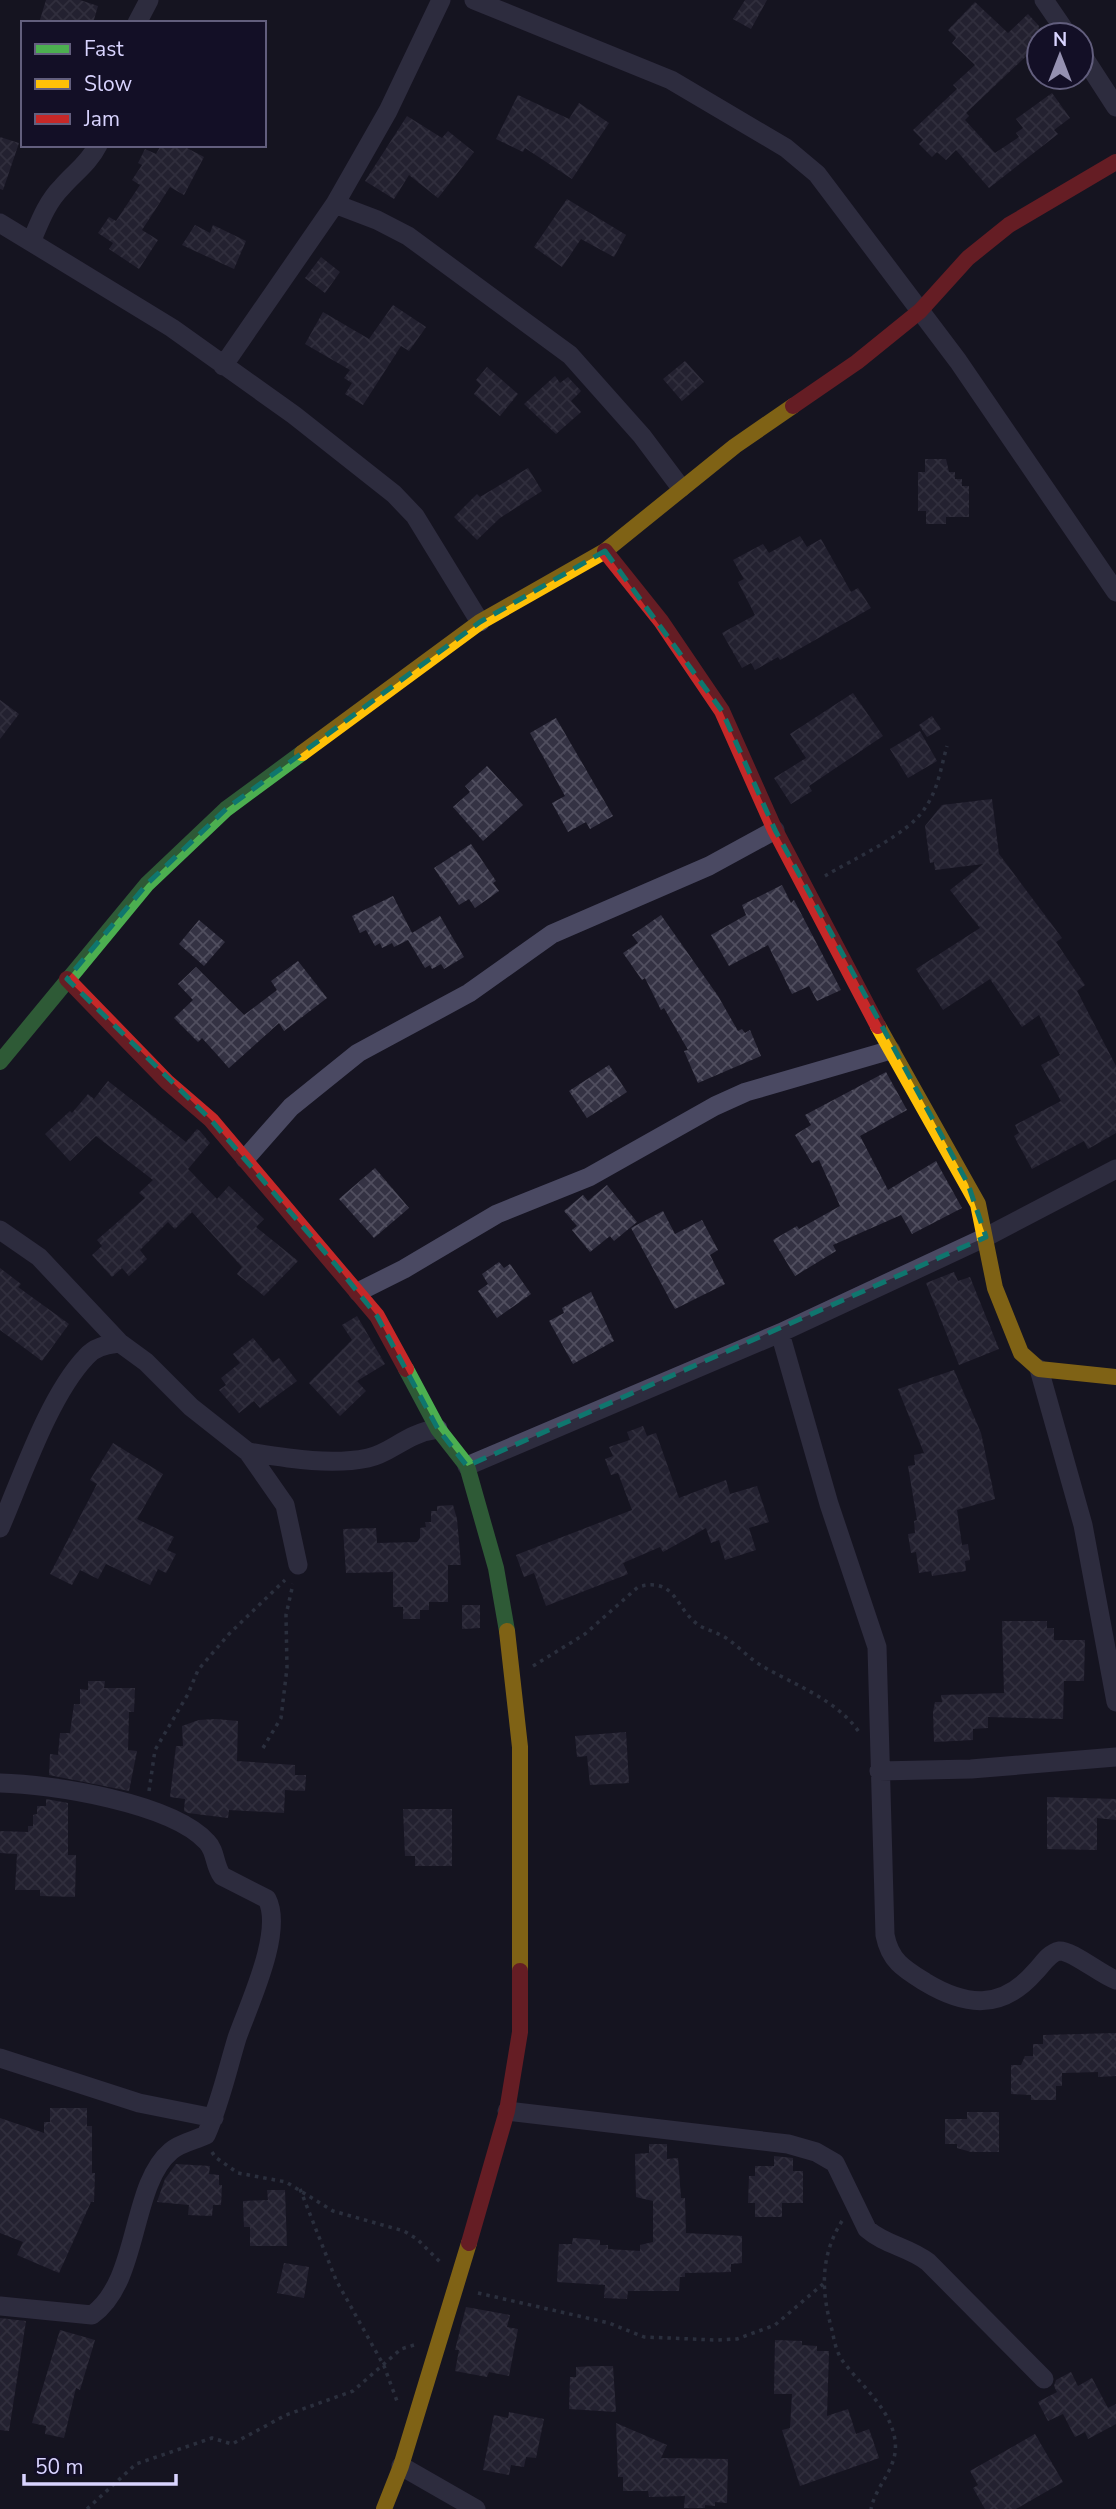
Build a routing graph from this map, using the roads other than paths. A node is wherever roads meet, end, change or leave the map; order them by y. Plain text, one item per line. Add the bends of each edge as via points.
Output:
1 (149, 0) edge
2 (441, 0) edge
3 (1044, 0) edge
4 (482, 1) edge
5 (138, 21) edge
6 (1058, 21) edge
7 (1095, 68) edge
8 (1108, 82) edge
9 (1116, 107) edge
10 (97, 147) edge
11 (1116, 162) edge
12 (335, 204) junction
13 (0, 223) edge
14 (32, 240) junction
15 (920, 311) junction
16 (223, 366) junction
17 (681, 488) junction
18 (605, 551) junction
19 (1116, 592) edge
20 (480, 622) junction
21 (775, 830) junction
22 (67, 979) junction
23 (891, 1050) junction
24 (1, 1057) edge
25 (245, 1159) junction
26 (1116, 1169) edge
27 (0, 1230) edge
28 (986, 1237) junction
29 (358, 1292) junction
30 (780, 1333) junction
31 (120, 1342) junction
32 (1039, 1369) junction
33 (1116, 1377) edge
34 (438, 1429) junction
35 (248, 1452) junction
36 (467, 1466) junction
37 (0, 1528) edge
38 (298, 1565) road end
39 (1116, 1702) edge
40 (1116, 1757) edge
41 (879, 1765) junction
42 (0, 1783) edge
43 (1116, 1980) edge
44 (0, 2058) edge
45 (507, 2111) junction
46 (210, 2126) junction
47 (0, 2306) edge
48 (1044, 2379) dead end
49 (401, 2466) junction
50 (384, 2509) edge
51 (476, 2509) edge

1 - 5 street
2 - 12 street via 388,111
3 - 6 street
4 - 15 street via 671,80 786,148 817,174
7 - 8 street
8 - 9 street
10 - 14 street via 43,213
11 - 15 street via 1009,225 968,258
12 - 16 street
12 - 17 street via 408,236 570,355
13 - 14 street
14 - 16 street via 172,328
15 - 17 street
15 - 19 street
16 - 20 street via 394,494 415,516
17 - 18 street
18 - 20 street
18 - 21 street via 661,621 722,710
20 - 22 street via 226,809 148,884
21 - 23 street
21 - 25 street via 709,866 552,934 469,993 358,1053 291,1107
22 - 24 street
22 - 25 street
23 - 28 street via 968,1184
23 - 29 street via 725,1101 589,1177 498,1214
25 - 29 street
26 - 28 street
27 - 31 street via 38,1257
28 - 30 street
28 - 32 street via 995,1288 1010,1332 1021,1353
29 - 34 street via 396,1350
30 - 36 street
30 - 41 street via 877,1647
31 - 35 street
31 - 37 street via 101,1346 87,1356 64,1388
32 - 33 street
32 - 39 street via 1083,1525
34 - 35 street via 415,1434 364,1458 304,1459
34 - 36 street
35 - 38 street via 285,1505
36 - 45 street via 496,1568 513,1680 522,1796 523,1996
40 - 41 street via 971,1769
41 - 43 street via 885,1936 893,1960 960,2000 991,1999 1017,1990 1060,1951
42 - 46 street via 73,1790 182,1822 205,1840 222,1876 260,1893 270,1906 258,1988 237,2037
44 - 46 street
45 - 48 street via 788,2144 816,2152 835,2163 863,2224 876,2236 914,2251 928,2262
45 - 49 street
46 - 47 street via 172,2150 156,2170 106,2306 92,2315
49 - 50 street
49 - 51 street

